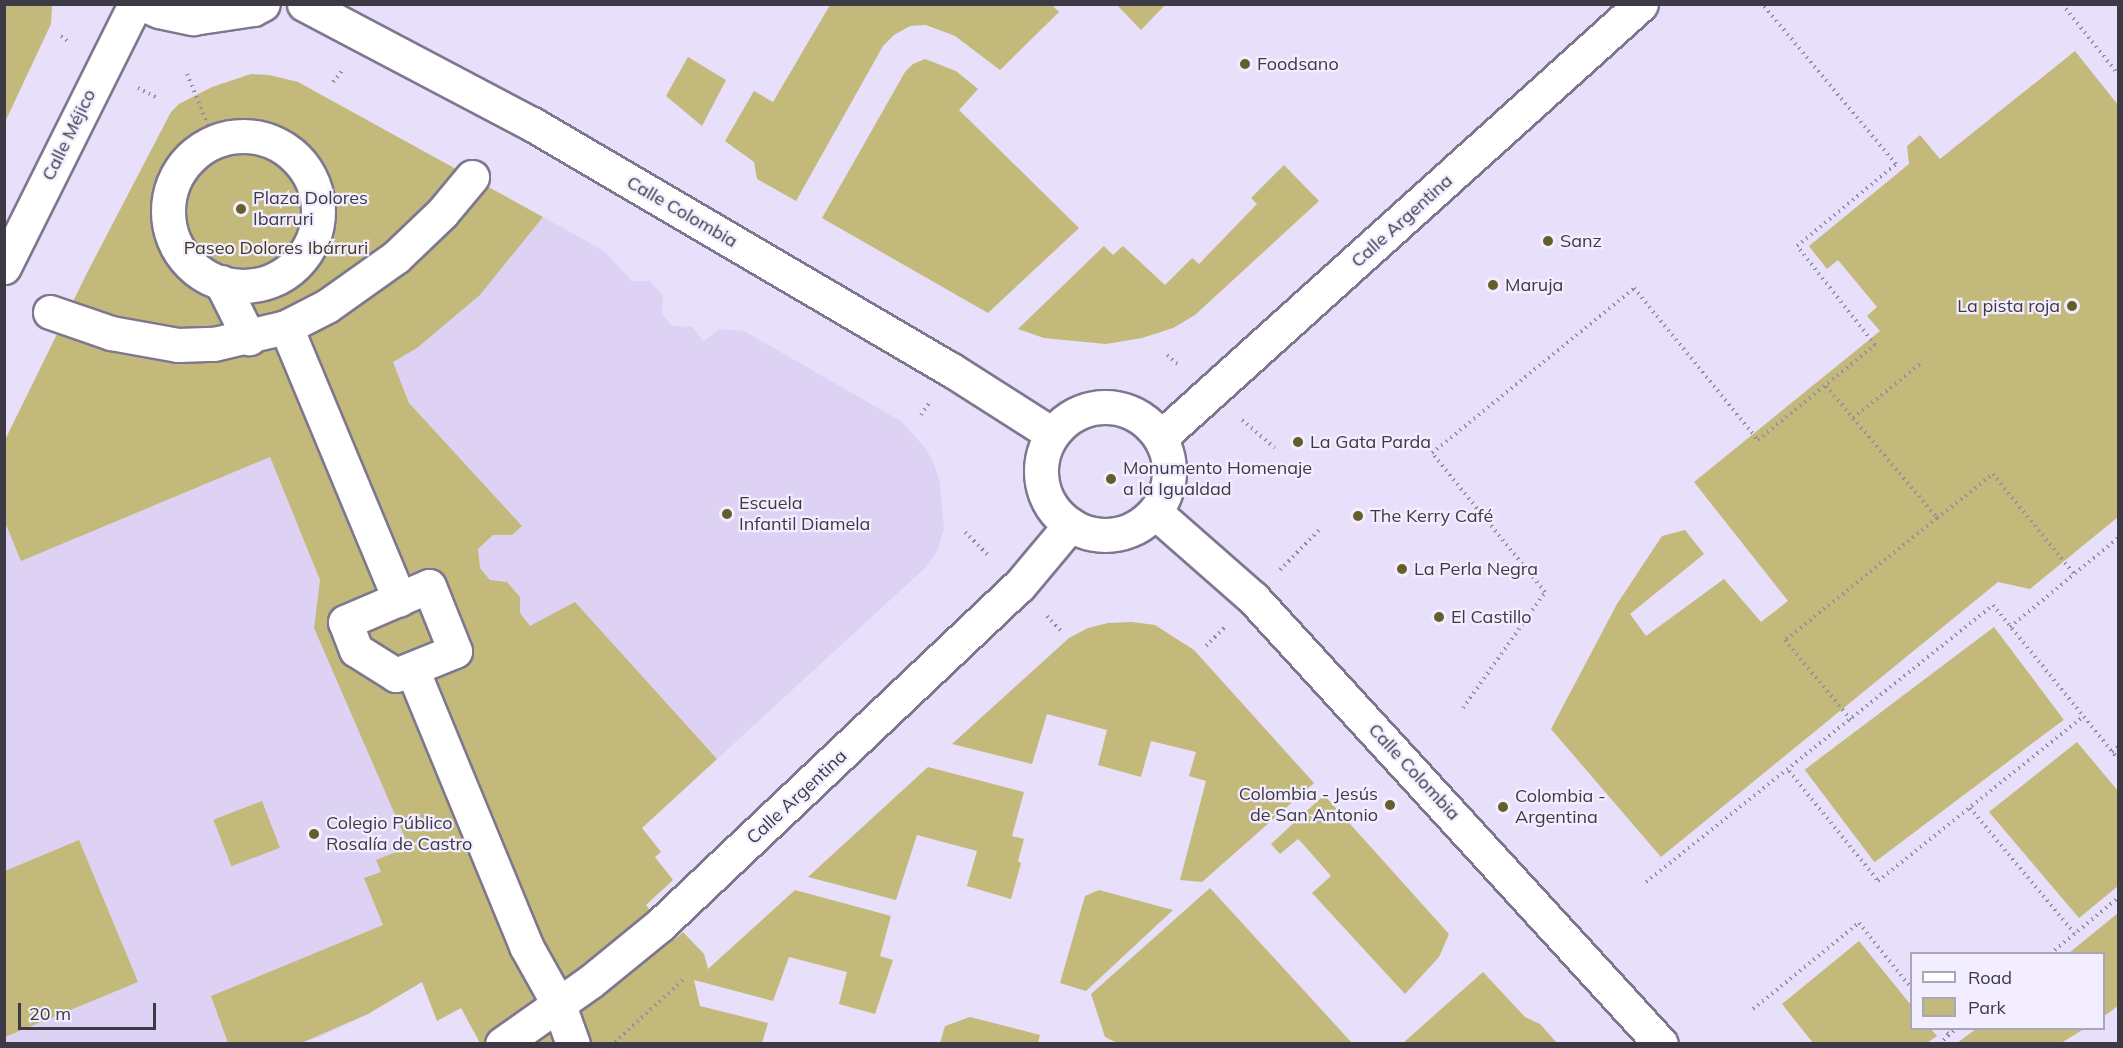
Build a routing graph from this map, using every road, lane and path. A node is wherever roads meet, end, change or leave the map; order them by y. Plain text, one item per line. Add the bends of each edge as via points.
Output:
1 (135, 4) edge
2 (143, 4) edge
3 (263, 4) edge
4 (304, 4) edge
5 (1641, 4) edge
6 (1762, 4) edge
7 (2062, 4) edge
8 (187, 74) dead end
9 (2118, 74) edge
10 (215, 142) junction
11 (472, 177) dead end
12 (304, 255) junction
13 (4, 267) edge
14 (221, 282) junction
15 (327, 306) junction
16 (50, 312) dead end
17 (286, 327) junction
18 (249, 338) junction
19 (1920, 364) dead end
20 (1826, 386) junction
21 (1854, 418) junction
22 (1052, 434) junction
23 (1161, 437) junction
24 (1155, 512) junction
25 (1937, 518) junction
26 (1070, 525) junction
27 (2118, 538) edge
28 (2074, 574) junction
29 (399, 599) junction
30 (2010, 627) junction
31 (411, 669) junction
32 (1463, 708) dead end
33 (2084, 716) junction
34 (1851, 720) junction
35 (2118, 747) edge
36 (2112, 752) junction
37 (2118, 759) edge
38 (1789, 771) junction
39 (1970, 808) junction
40 (1646, 882) dead end
41 (2118, 898) edge
42 (2074, 933) junction
43 (2052, 952) edge
44 (684, 980) dead end
45 (1910, 988) edge
46 (559, 1005) junction
47 (1753, 1009) dead end
48 (1945, 1030) edge
49 (1956, 1030) edge
50 (1949, 1035) junction
51 (502, 1044) edge
52 (573, 1044) edge
53 (612, 1044) edge
54 (1660, 1044) edge
55 (1939, 1044) edge

1 - 13 street, Calle Méjico
2 - 3 street via 193,18
4 - 22 street, Calle Colombia via 532,124 950,369
5 - 23 street, Calle Argentina
6 - 20 path via 1896,164 1797,246 1875,345
7 - 9 path
8 - 10 path
10 - 12 street via 238,136 262,138 284,148 303,164 314,185 318,209 316,233
10 - 14 street via 195,154 180,171 171,192 169,215 173,237 184,257 201,273
11 - 15 street via 442,213 396,256
12 - 14 street via 292,268 258,284
12 - 15 street
14 - 18 street
15 - 17 street
16 - 18 street via 146,341 213,344
17 - 18 street
17 - 29 street
19 - 21 path
20 - 21 path
20 - 32 path via 1758,440 1634,288 1432,453 1545,592
21 - 25 path
22 - 23 street via 1076,413 1097,406 1139,415
22 - 26 street via 1041,462 1041,483 1048,503
23 - 24 street via 1170,471 1166,493
24 - 26 street via 1138,526 1119,534 1099,535
24 - 54 street, Calle Colombia via 1253,598
25 - 28 path via 1993,474
25 - 34 path via 1785,640
26 - 46 street, Calle Argentina via 1019,586 661,924
27 - 28 path
28 - 30 path
29 - 31 street via 429,586 455,651
29 - 31 street via 345,622 356,650 396,675
30 - 33 path
30 - 34 path via 1993,605
31 - 46 street via 526,946
33 - 36 path
33 - 39 path
34 - 38 path
35 - 36 path
36 - 37 path
38 - 39 path via 1878,881
38 - 40 path
39 - 42 path
41 - 42 path
42 - 43 path
44 - 53 path
45 - 47 path via 1859,923
46 - 51 street, Calle Argentina
46 - 52 street
48 - 50 path
49 - 50 path
50 - 55 path

